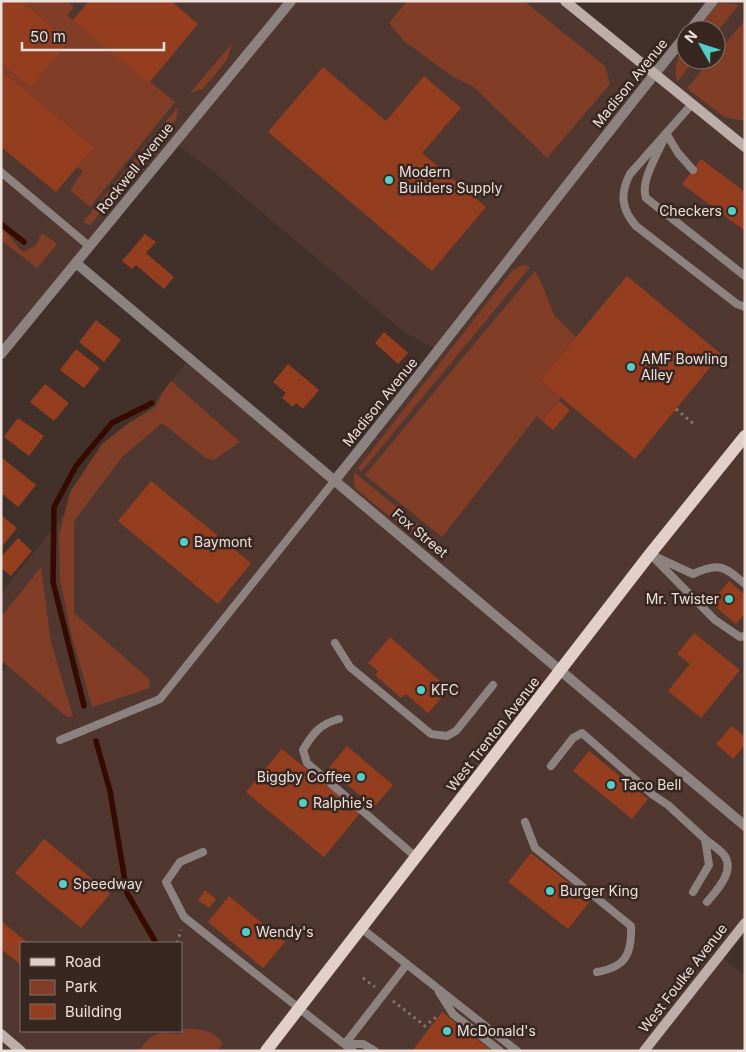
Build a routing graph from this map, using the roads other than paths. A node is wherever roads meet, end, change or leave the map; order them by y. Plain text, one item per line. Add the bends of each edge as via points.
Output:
1 (291, 1) edge
2 (565, 1) edge
3 (713, 1) edge
4 (698, 20) edge
5 (676, 47) edge
6 (654, 74) junction
7 (692, 104) junction
8 (666, 133) junction
9 (745, 147) edge
10 (693, 170) dead end
11 (1, 172) edge
12 (90, 246) junction
13 (76, 263) junction
14 (745, 276) edge
15 (745, 307) edge
16 (1, 354) edge
17 (745, 436) edge
18 (335, 480) junction
19 (650, 554) junction
20 (745, 584) edge
21 (745, 636) edge
22 (335, 643) dead end
23 (561, 670) junction
24 (493, 685) dead end
25 (339, 719) dead end
26 (60, 740) dead end
27 (551, 766) dead end
28 (525, 822) dead end
29 (745, 826) edge
30 (705, 839) junction
31 (203, 852) dead end
32 (416, 857) junction
33 (693, 892) dead end
34 (707, 902) dead end
35 (745, 923) edge
36 (361, 928) junction
37 (407, 964) junction
38 (597, 972) dead end
39 (434, 985) junction
40 (299, 1008) junction
41 (1, 1034) edge
42 (345, 1044) junction
43 (21, 1051) edge
44 (266, 1051) edge
45 (353, 1051) edge
46 (375, 1051) edge
47 (500, 1051) edge
48 (517, 1051) edge
49 (644, 1051) edge

1 - 12 street, Rockwell Avenue
2 - 6 street
3 - 4 street
5 - 6 street, Madison Avenue
6 - 7 street
6 - 18 street, Madison Avenue
7 - 8 lane
7 - 9 street
8 - 10 lane
8 - 14 lane via 644,183 646,198
8 - 15 lane via 625,184 623,192 628,216 682,262
11 - 12 lane
12 - 13 street, Rockwell Avenue
13 - 16 street, Rockwell Avenue
13 - 18 street, Fox Street
17 - 19 main road, West Trenton Avenue
18 - 23 street, Fox Street
18 - 26 lane, Madison Avenue via 160,699
19 - 20 lane via 693,574 711,566 729,570
19 - 21 lane via 715,620 740,637
19 - 23 main road, West Trenton Avenue
22 - 24 lane via 350,666 431,734 447,736 456,731
23 - 29 street, Fox Street
23 - 32 main road, West Trenton Avenue
25 - 32 lane via 325,723 312,735 303,750 307,763
27 - 30 lane via 573,738 582,733
28 - 38 lane via 535,848 630,926 632,945 624,960 611,970
30 - 33 lane via 709,865
30 - 34 lane via 725,856 727,864 725,879
31 - 40 lane via 180,862 166,882 184,917
32 - 36 main road, West Trenton Avenue
35 - 49 street, West Foulke Avenue
36 - 37 lane
36 - 40 main road, West Trenton Avenue
37 - 39 lane
37 - 42 lane
39 - 47 lane via 452,1014
39 - 48 lane
40 - 42 lane
40 - 44 main road, West Trenton Avenue
41 - 43 street
42 - 45 lane
42 - 46 lane via 363,1044

